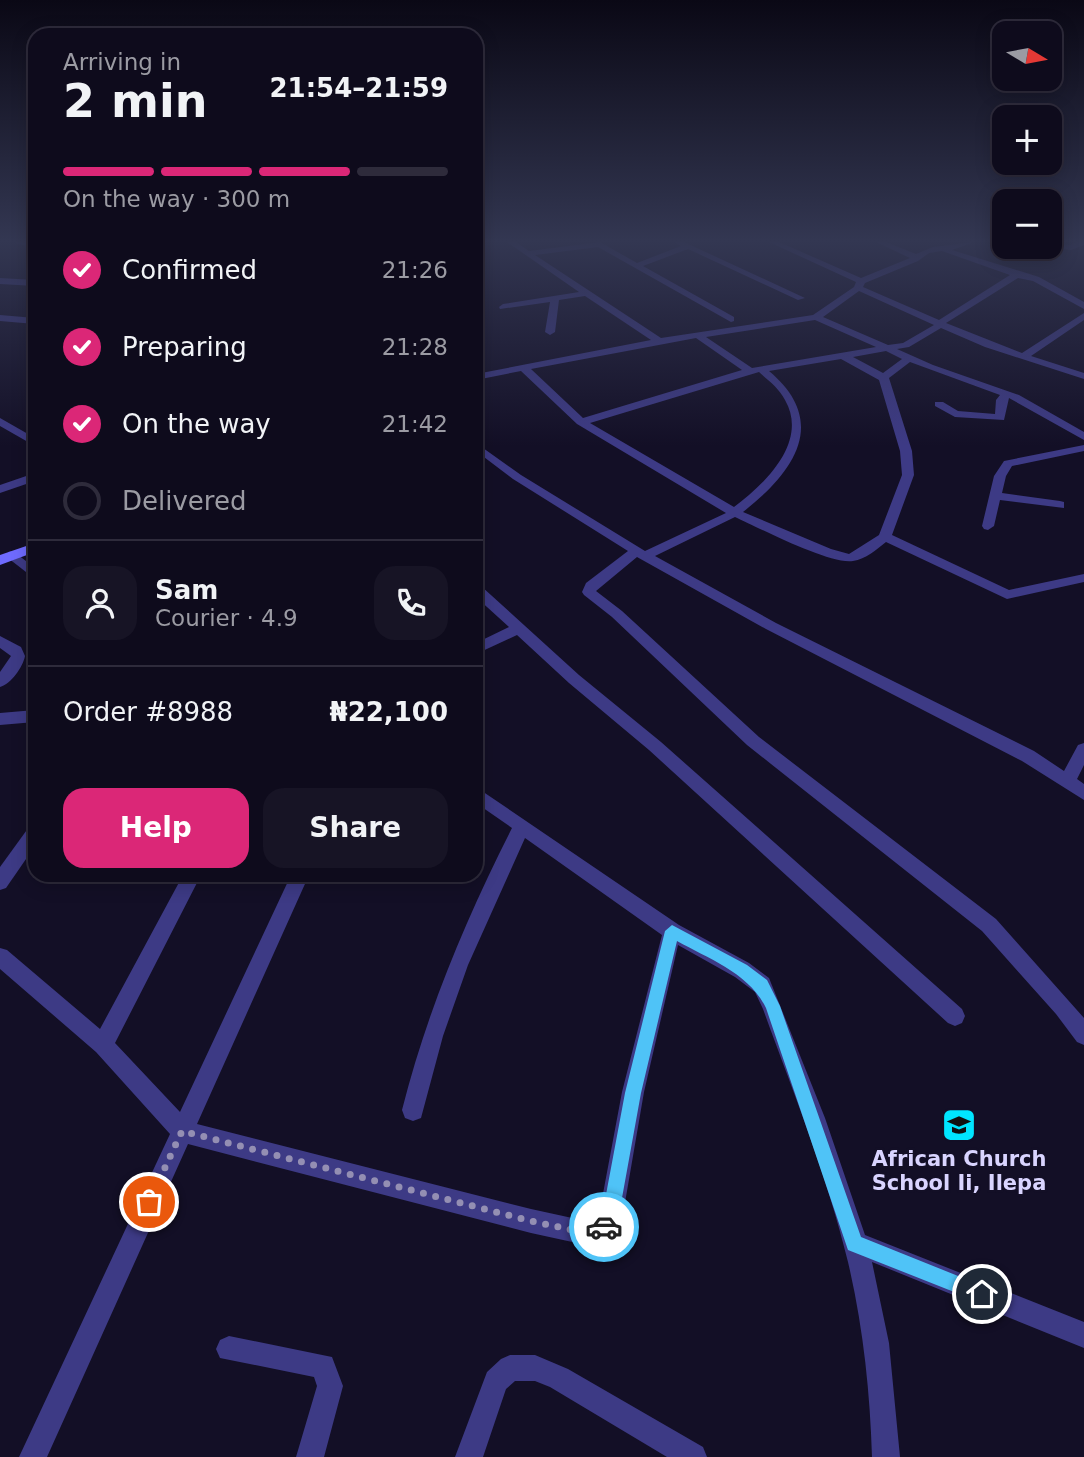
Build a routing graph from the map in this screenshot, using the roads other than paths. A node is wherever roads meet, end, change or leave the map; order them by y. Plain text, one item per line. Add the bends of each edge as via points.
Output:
1 (553, 310) edge
2 (612, 310) edge
3 (715, 310) edge
4 (825, 310) edge
5 (912, 310) edge
6 (962, 310) edge
7 (1084, 316) edge
8 (816, 317) junction
9 (0, 318) edge
10 (731, 319) dead end
11 (28, 320) edge
12 (940, 324) junction
13 (550, 332) dead end
14 (696, 334) junction
15 (659, 341) junction
16 (887, 349) junction
17 (842, 355) junction
18 (1025, 355) junction
19 (908, 359) junction
20 (524, 368) junction
21 (756, 371) junction
22 (483, 376) edge
23 (1084, 376) edge
24 (884, 379) junction
25 (1007, 394) junction
26 (939, 404) dead end
27 (0, 421) edge
28 (581, 422) junction
29 (12, 429) junction
30 (0, 434) edge
31 (1084, 437) edge
32 (28, 439) edge
33 (1084, 448) edge
34 (483, 451) edge
35 (28, 479) edge
36 (0, 489) edge
37 (995, 496) junction
38 (1060, 505) dead end
39 (735, 513) junction
40 (988, 526) dead end
41 (885, 537) junction
42 (28, 549) edge
43 (640, 554) junction
44 (6, 557) edge
45 (28, 571) edge
46 (1083, 579) edge
47 (483, 595) edge
48 (520, 628) junction
49 (0, 641) edge
50 (483, 646) edge
51 (0, 682) edge
52 (28, 717) edge
53 (0, 719) edge
54 (1084, 749) edge
55 (1067, 782) junction
56 (1084, 793) edge
57 (483, 799) edge
58 (521, 827) junction
59 (28, 842) edge
60 (0, 882) edge
61 (188, 882) edge
62 (297, 882) edge
63 (672, 931) junction
64 (0, 957) edge
65 (955, 1016) dead end
66 (1084, 1035) edge
67 (103, 1045) junction
68 (413, 1110) dead end
69 (182, 1131) junction
70 (855, 1243) junction
71 (1084, 1335) edge
72 (229, 1349) dead end
73 (33, 1457) edge
74 (310, 1457) edge
75 (469, 1457) edge
76 (693, 1457) edge
77 (886, 1457) edge

1 - 13 street
2 - 15 street
3 - 10 street
4 - 8 street
5 - 12 street
6 - 12 street
7 - 18 street
8 - 14 street
8 - 16 street
9 - 11 street
12 - 16 street via 905,345
12 - 18 street
14 - 15 street
14 - 21 street
15 - 20 street
16 - 17 street
16 - 19 street
17 - 21 street
17 - 24 street
18 - 23 street
19 - 24 street
19 - 25 street
20 - 22 street
20 - 28 street
21 - 28 street
21 - 39 street via 785,389 798,435 779,474
24 - 41 street via 909,463
25 - 26 street via 1001,400 1000,418 955,414
25 - 31 street
27 - 29 street
28 - 39 street
29 - 30 street
29 - 32 street
33 - 37 street via 1008,463
34 - 43 street
35 - 36 street
37 - 38 street
37 - 40 street
39 - 41 street via 837,556 858,556
39 - 43 street
41 - 46 street via 1006,595
42 - 44 main road
43 - 55 street via 1028,756
43 - 66 street via 591,586 593,597 753,741 989,925
44 - 45 street
47 - 48 street
48 - 50 street
48 - 65 street
49 - 51 street via 18,656
52 - 53 street
54 - 55 street
55 - 56 street
57 - 58 street
58 - 63 street
58 - 68 street via 454,974
59 - 60 street
61 - 67 street
62 - 69 street
63 - 69 street via 633,1093 610,1220 600,1232 531,1221
63 - 70 street via 762,985
64 - 67 street
67 - 69 street
69 - 73 street
70 - 71 street
70 - 77 street via 873,1325
72 - 74 street via 323,1366 330,1386
75 - 76 street via 496,1381 510,1368 535,1368

